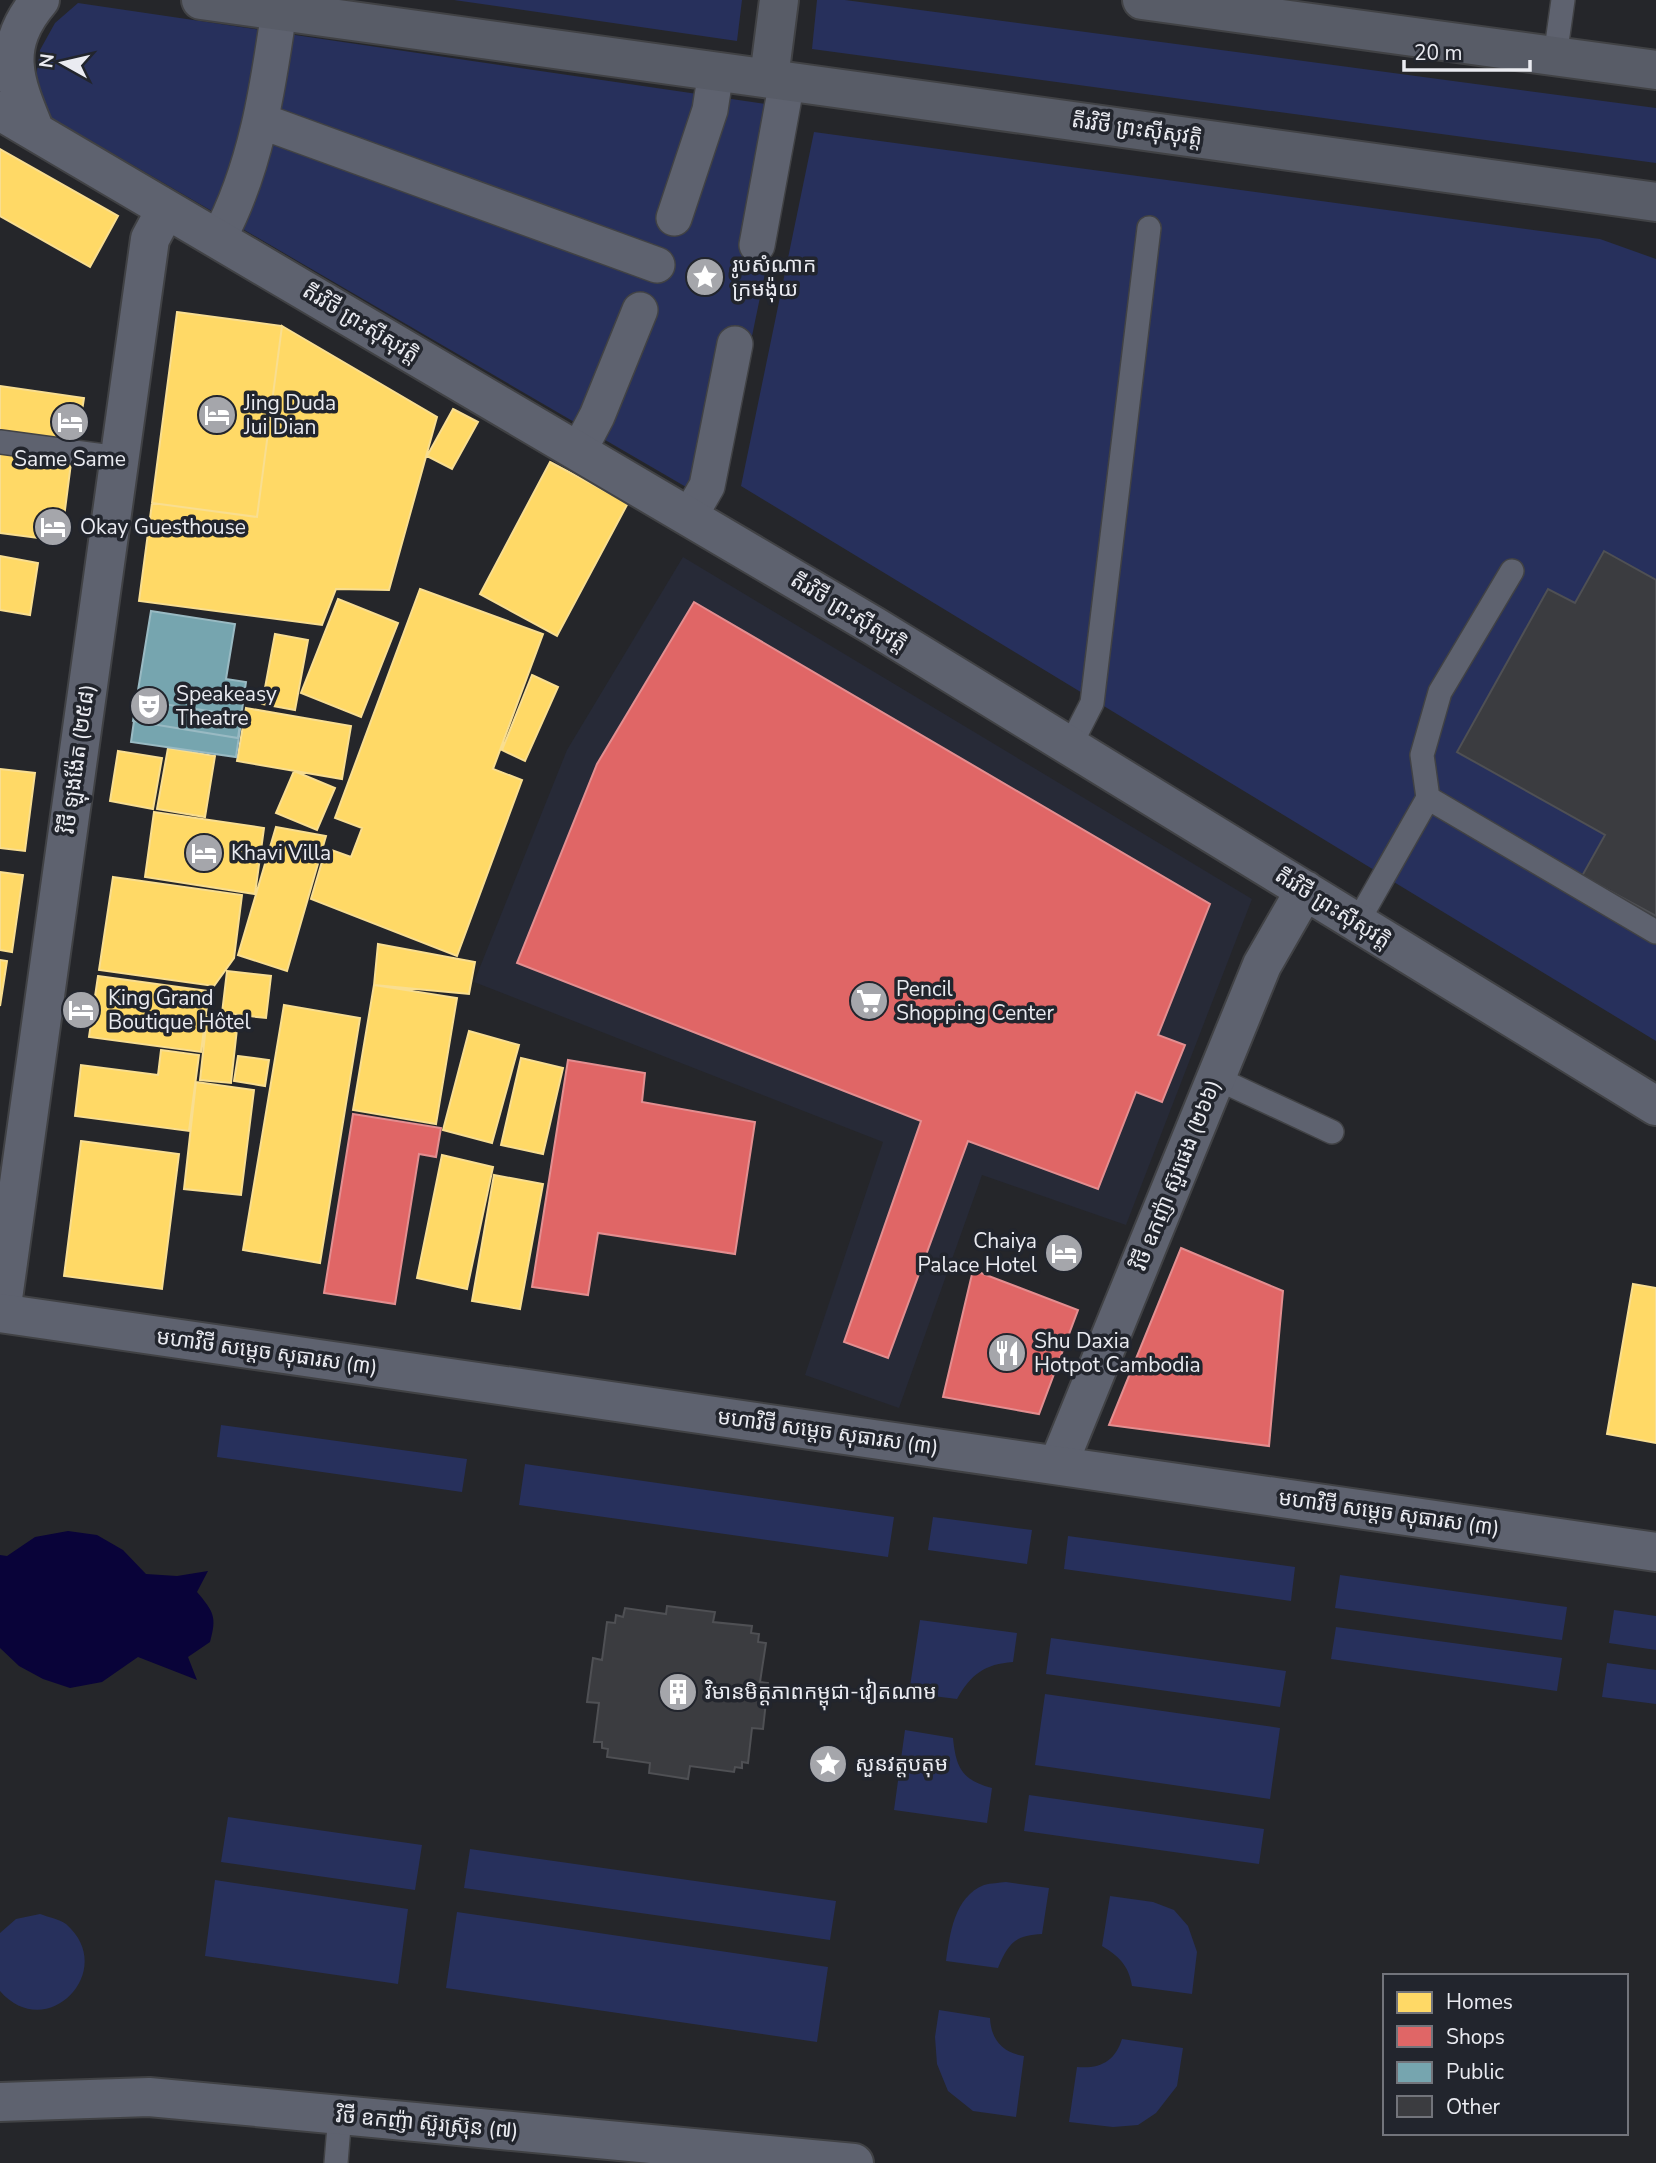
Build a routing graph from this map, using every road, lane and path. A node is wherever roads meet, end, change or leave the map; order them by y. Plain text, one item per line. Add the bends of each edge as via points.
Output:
1 (40, 0) edge
2 (201, 0) edge
3 (779, 0) edge
4 (1142, 0) edge
5 (1563, 0) edge
6 (279, 11) junction
7 (1555, 57) junction
8 (1656, 70) edge
9 (716, 71) junction
10 (778, 79) junction
11 (0, 111) edge
12 (261, 121) junction
13 (35, 131) junction
14 (1656, 202) edge
15 (166, 209) junction
16 (674, 218) dead end
17 (1149, 228) dead end
18 (218, 239) junction
19 (757, 245) dead end
20 (657, 265) dead end
21 (640, 310) dead end
22 (735, 344) dead end
23 (0, 442) edge
24 (578, 452) junction
25 (119, 458) junction
26 (689, 517) junction
27 (1512, 571) dead end
28 (1070, 746) junction
29 (1428, 798) junction
30 (1305, 890) junction
31 (1357, 923) junction
32 (1656, 932) edge
33 (1216, 1078) junction
34 (1656, 1106) edge
35 (1332, 1132) dead end
36 (1, 1313) edge
37 (1058, 1465) junction
38 (1656, 1552) edge
39 (0, 2102) edge
40 (340, 2114) junction
41 (649, 2153) edge
42 (336, 2163) edge
43 (854, 2163) edge

1 - 13 street via 17,40 13,68
2 - 6 main road, តីរវិថី ព្រះស៊ីសុវត្តិ
3 - 10 main road
4 - 7 main road
5 - 7 lane
6 - 9 main road, តីរវិថី ព្រះស៊ីសុវត្តិ
6 - 12 street
7 - 8 main road
9 - 10 main road, តីរវិថី ព្រះស៊ីសុវត្តិ
9 - 16 street via 710,110
10 - 14 main road, តីរវិថី ព្រះស៊ីសុវត្តិ
10 - 19 street
11 - 13 street, តីរវិថី ព្រះស៊ីសុវត្តិ
12 - 18 street
12 - 20 street
13 - 15 street, តីរវិថី ព្រះស៊ីសុវត្តិ
15 - 18 street, តីរវិថី ព្រះស៊ីសុវត្តិ
15 - 25 street, វិថី ឡុងង៉ែត (២៥៨) via 150,239
17 - 28 lane via 1093,703
18 - 24 street, តីរវិថី ព្រះស៊ីសុវត្តិ
21 - 24 street
22 - 26 street via 707,486
23 - 25 lane
24 - 26 street, តីរវិថី ព្រះស៊ីសុវត្តិ
25 - 36 street, វិថី ឡុងង៉ែត (២៥៨)
26 - 28 street, តីរវិថី ព្រះស៊ីសុវត្តិ
27 - 29 lane via 1440,692 1422,755
28 - 30 street, តីរវិថី ព្រះស៊ីសុវត្តិ
29 - 31 lane
29 - 32 lane
30 - 31 street, តីរវិថី ព្រះស៊ីសុវត្តិ
30 - 33 street, វិថី ឧកញ៉ា ស៊ួរផេង (២៦៦) via 1262,965
31 - 34 street, តីរវិថី ព្រះស៊ីសុវត្តិ
33 - 35 lane
33 - 37 street, វិថី ឧកញ៉ា ស៊ួរផេង (២៦៦)
36 - 37 street, មហាវិថី សម្តេច សុធារស (៣)
37 - 38 street, មហាវិថី សម្តេច សុធារស (៣)
39 - 40 street, វិថី ឧកញ៉ា ស៊ួរស៊្រុន (៧) via 149,2097
40 - 41 street, វិថី ឧកញ៉ា ស៊ួរស៊្រុន (៧)
40 - 42 lane
41 - 43 street, វិថី ឧកញ៉ា ស៊ួរស៊្រុន (៧)

